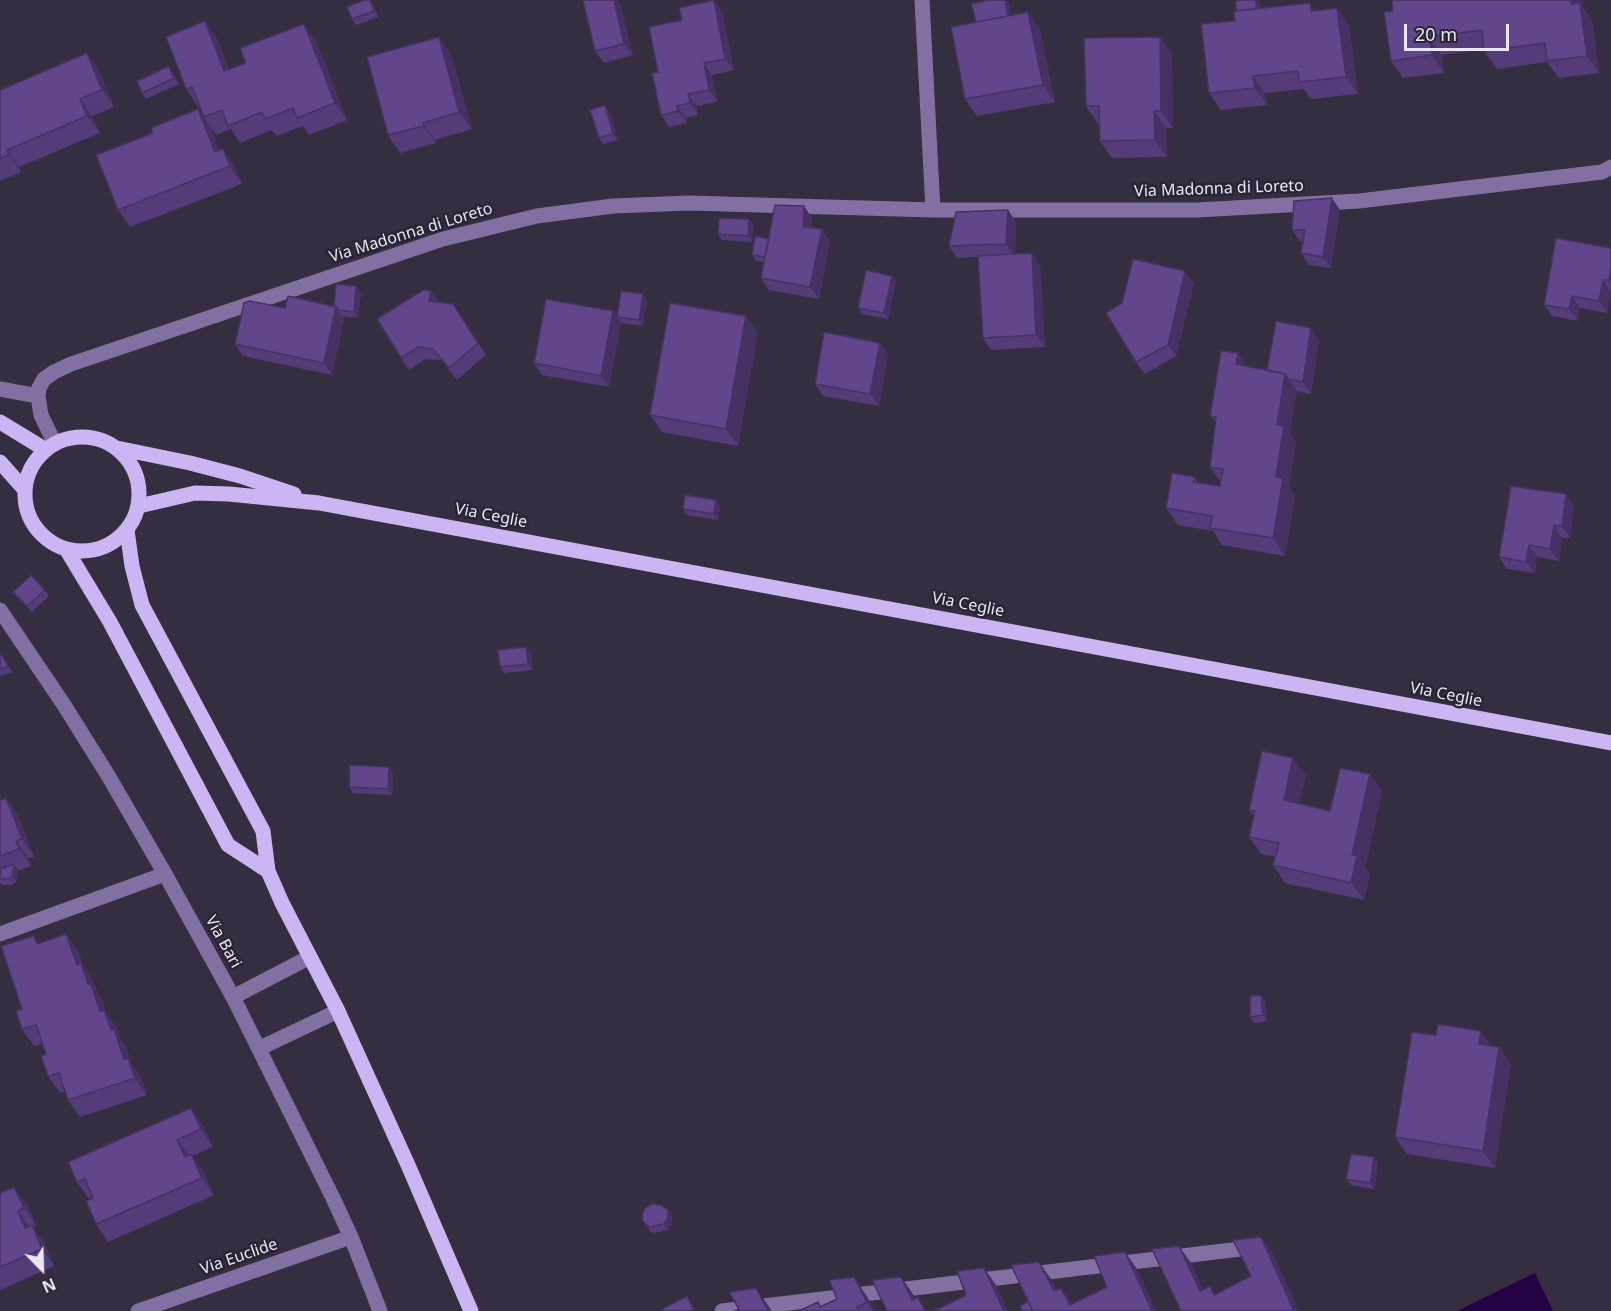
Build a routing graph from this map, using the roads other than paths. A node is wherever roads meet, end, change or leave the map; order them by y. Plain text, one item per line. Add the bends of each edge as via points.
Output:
1 (922, 0) edge
2 (1611, 167) edge
3 (933, 210) junction
4 (0, 389) edge
5 (38, 396) junction
6 (0, 422) edge
7 (51, 447) junction
8 (116, 448) junction
9 (0, 462) edge
10 (25, 490) junction
11 (319, 503) junction
12 (139, 506) junction
13 (127, 530) junction
14 (66, 549) junction
15 (0, 610) edge
16 (1611, 743) edge
17 (268, 871) junction
18 (165, 874) junction
19 (0, 934) edge
20 (310, 957) junction
21 (233, 997) junction
22 (338, 1011) junction
23 (260, 1048) junction
24 (351, 1237) junction
25 (1266, 1246) edge
26 (138, 1311) edge
27 (380, 1311) edge
28 (471, 1311) edge
29 (722, 1311) edge

1 - 3 street
2 - 3 street, Via Madonna di Loreto via 1602,172 1348,202 1197,210
3 - 5 street, Via Madonna di Loreto via 689,203 613,206 537,216 443,239 71,364 44,379
4 - 5 street
5 - 7 street
6 - 7 main road
7 - 8 main road via 78,437 98,439
7 - 10 main road via 36,461
8 - 11 main road, Via Ceglie via 240,476
8 - 12 main road via 136,473
9 - 10 main road
10 - 14 main road via 27,509 35,526 48,540
11 - 12 main road, Via Ceglie via 195,493
11 - 16 main road, Via Ceglie
12 - 13 main road
13 - 14 main road via 115,542 99,549
13 - 17 main road via 142,605 263,831
14 - 17 main road via 110,622 228,846
15 - 18 street, Via Bari via 109,777
17 - 20 main road
18 - 19 street
18 - 21 street, Via Bari
20 - 21 street
20 - 22 main road
21 - 23 street, Via Bari
22 - 23 street
22 - 28 main road
23 - 24 street, Via Bari
24 - 26 street, Via Euclide
24 - 27 street, Via Bari
25 - 29 street

